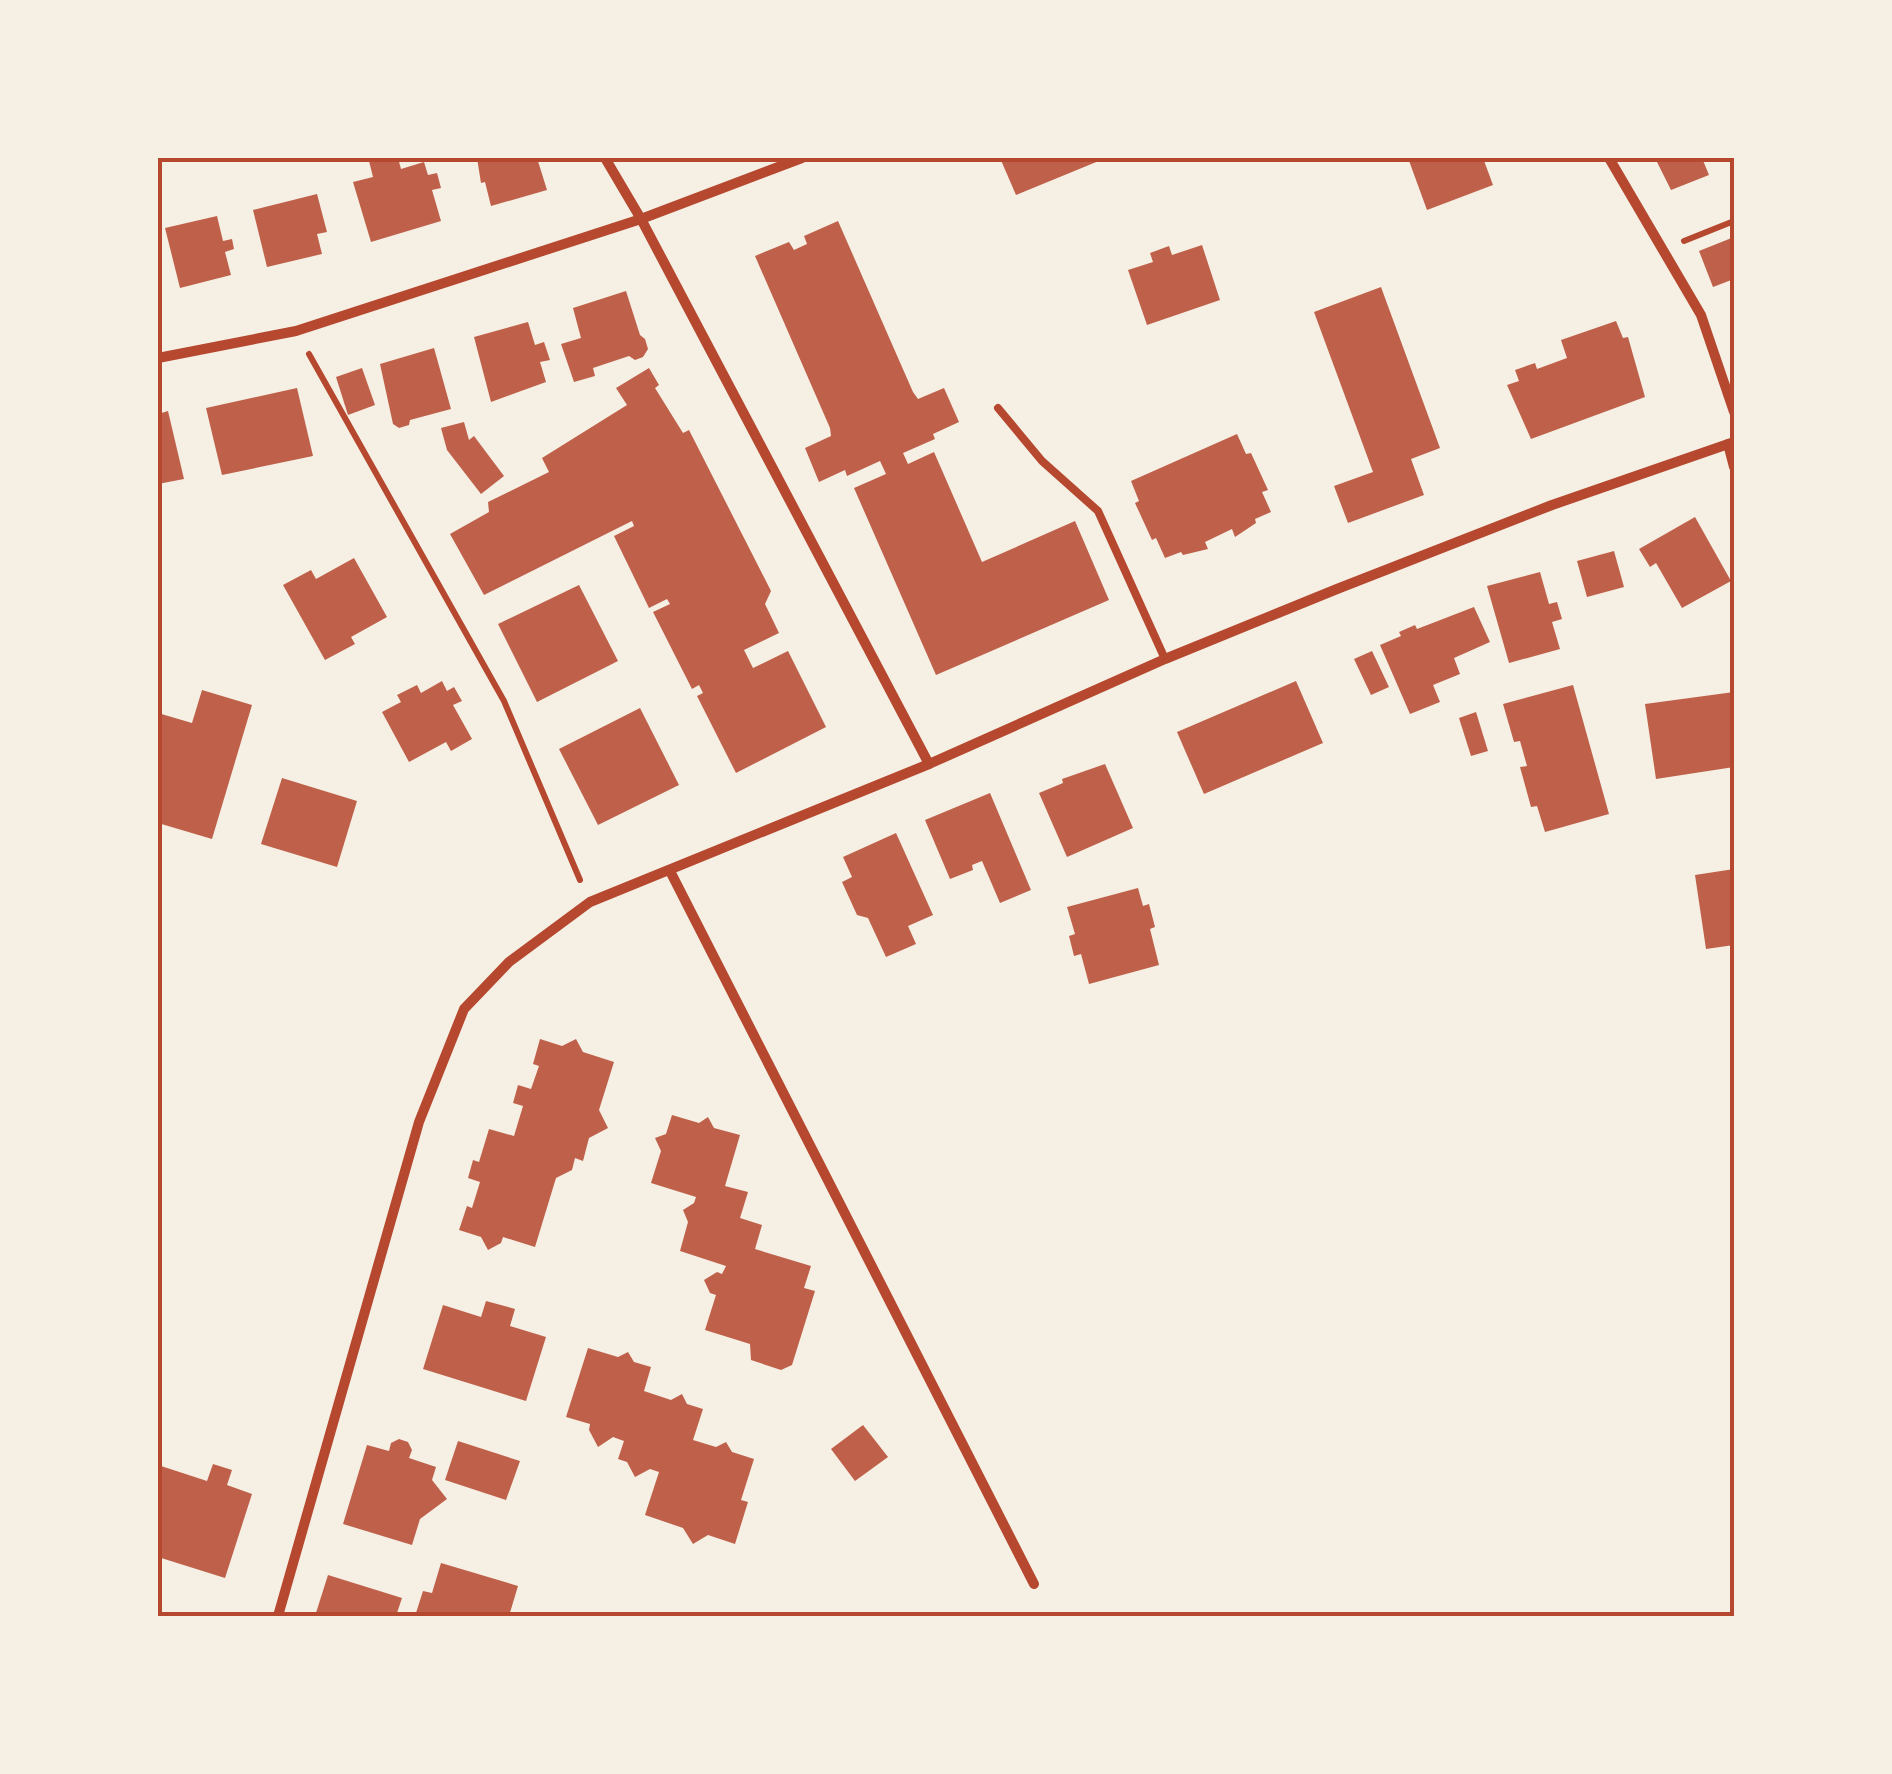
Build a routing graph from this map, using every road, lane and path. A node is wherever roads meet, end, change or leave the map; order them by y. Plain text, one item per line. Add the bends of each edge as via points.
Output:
1 (605, 158) edge
2 (802, 158) edge
3 (1609, 158) edge
4 (641, 219) junction
5 (1734, 221) edge
6 (1664, 248) junction
7 (296, 331) junction
8 (158, 358) edge
9 (998, 408) dead end
10 (1734, 412) edge
11 (1731, 443) edge
12 (1734, 468) edge
13 (1165, 659) junction
14 (929, 764) junction
15 (670, 871) junction
16 (590, 902) junction
17 (1034, 1584) dead end
18 (278, 1616) edge

1 - 4 street
2 - 4 street
3 - 6 street
4 - 7 street
4 - 14 street
5 - 6 path
6 - 10 street via 1700,316
7 - 8 street
7 - 16 path via 504,701
9 - 13 lane via 1098,511
11 - 12 street
11 - 13 street via 1534,512
13 - 14 street
14 - 15 street
15 - 16 street
15 - 17 street
16 - 18 street via 509,962 464,1009 418,1122

